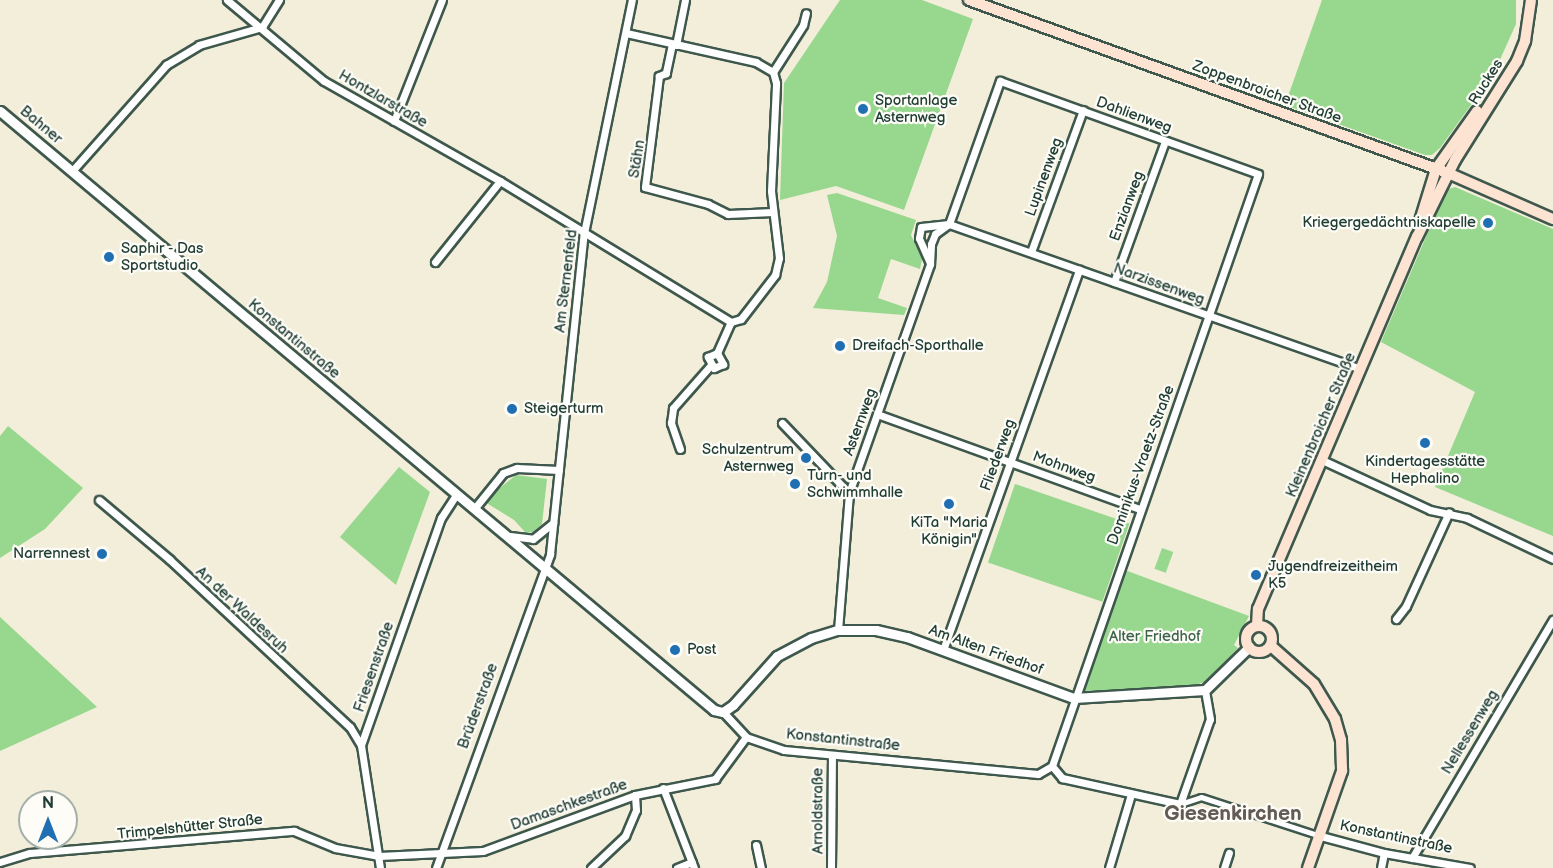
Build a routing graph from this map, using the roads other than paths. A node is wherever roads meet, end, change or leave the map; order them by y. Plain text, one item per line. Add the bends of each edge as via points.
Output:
1 (227, 0) edge
2 (279, 0) edge
3 (442, 0) edge
4 (632, 0) edge
5 (685, 0) edge
6 (969, 0) edge
7 (1524, 0) edge
8 (1531, 0) edge
9 (806, 12) dead end
10 (262, 27) junction
11 (626, 33) junction
12 (674, 44) junction
13 (773, 72) junction
14 (1000, 81) joint
15 (1083, 110) junction
16 (0, 111) edge
17 (394, 121) junction
18 (1166, 141) junction
19 (62, 163) joint
20 (1436, 169) junction
21 (72, 171) junction
22 (1258, 174) joint
23 (1448, 174) junction
24 (500, 181) junction
25 (773, 212) junction
26 (1553, 219) edge
27 (949, 224) junction
28 (584, 233) junction
29 (1417, 237) junction
30 (1031, 252) junction
31 (435, 262) dead end
32 (930, 264) junction
33 (1079, 270) junction
34 (1114, 282) junction
35 (1208, 316) junction
36 (731, 322) junction
37 (717, 353) junction
38 (710, 366) junction
39 (1360, 369) junction
40 (877, 414) junction
41 (782, 423) dead end
42 (680, 449) dead end
43 (1322, 460) junction
44 (1011, 462) junction
45 (559, 470) junction
46 (849, 493) junction
47 (456, 495) junction
48 (99, 500) dead end
49 (474, 509) junction
50 (1140, 509) junction
51 (1449, 512) junction
52 (553, 523) junction
53 (510, 536) junction
54 (1553, 559) edge
55 (544, 567) junction
56 (1396, 619) dead end
57 (1553, 620) edge
58 (1257, 626) junction
59 (838, 630) junction
60 (1271, 646) junction
61 (1249, 647) junction
62 (943, 650) junction
63 (1205, 690) junction
64 (1074, 698) junction
65 (723, 712) junction
66 (746, 737) junction
67 (361, 745) junction
68 (832, 755) junction
69 (1052, 765) junction
70 (663, 788) junction
71 (1131, 794) junction
72 (634, 795) junction
73 (1180, 804) junction
74 (1311, 833) junction
75 (756, 845) dead end
76 (1229, 853) dead end
77 (1384, 853) junction
78 (439, 854) junction
79 (379, 856) junction
80 (1412, 858) junction
81 (0, 862) edge
82 (693, 865) edge
83 (380, 868) edge
84 (436, 868) edge
85 (591, 868) edge
86 (677, 868) edge
87 (761, 868) edge
88 (831, 868) edge
89 (1109, 868) edge
90 (1224, 868) edge
91 (1308, 868) edge
92 (1381, 868) edge
93 (1470, 868) edge

1 - 10 street, Hontzlarstraße
2 - 10 street
3 - 17 street
4 - 11 street, Am Sternenfeld
5 - 12 street
6 - 20 main road, Zoppenbroicher Straße
7 - 20 main road, Ruckes via 1520,33 1510,58
8 - 23 main road, Ruckes via 1525,41 1517,61
9 - 13 street via 803,25
10 - 17 street, Hontzlarstraße via 324,81
10 - 21 street via 199,45 166,65
11 - 12 street
11 - 28 street, Am Sternenfeld
12 - 13 street via 756,62
12 - 25 street, Stähn via 666,73 659,76 645,187 708,204 728,214
13 - 25 street
14 - 15 street, Dahlienweg
14 - 27 street, Asternweg
15 - 18 street, Dahlienweg
15 - 30 street, Lupinenweg
16 - 19 street, Bahner
17 - 24 street, Hontzlarstraße
18 - 22 street, Dahlienweg
18 - 34 street, Enzianweg
19 - 21 street, Konstantinstraße
20 - 23 main road, Zoppenbroicher Straße
20 - 29 main road, Kleinenbroicher Straße
21 - 47 street, Konstantinstraße
22 - 35 street, Dominikus-Vraetz-Straße
23 - 26 main road, Zoppenbroicher Straße
23 - 29 main road, Kleinenbroicher Straße
24 - 28 street, Hontzlarstraße
24 - 31 street
25 - 36 street via 779,258 775,275 741,320
27 - 30 street, Narzissenweg
27 - 32 street, Asternweg via 935,234
27 - 32 street via 925,224 918,232
28 - 36 street
28 - 45 street, Am Sternenfeld
29 - 39 main road, Kleinenbroicher Straße
30 - 33 street, Narzissenweg
32 - 40 street, Asternweg
33 - 34 street, Narzissenweg
33 - 44 street, Fliederweg
34 - 35 street, Narzissenweg
35 - 39 street, Narzissenweg
35 - 50 street, Dominikus-Vraetz-Straße
36 - 37 street
37 - 38 street via 708,357
37 - 38 street via 723,364
38 - 42 street via 673,408 671,423
39 - 43 main road, Kleinenbroicher Straße
40 - 44 street, Mohnweg
40 - 46 street, Asternweg
41 - 46 street
43 - 51 street via 1430,510
43 - 58 main road, Kleinenbroicher Straße via 1258,609
44 - 50 street, Mohnweg
44 - 62 street, Fliederweg
45 - 49 street via 517,468 504,473
45 - 52 street, Am Sternenfeld
46 - 59 street, Asternweg
47 - 49 street, Konstantinstraße
47 - 67 street, Friesenstraße via 441,518
48 - 67 street, An der Waldesruh via 169,559 351,727
49 - 53 street, Konstantinstraße
50 - 64 street, Dominikus-Vraetz-Straße
51 - 54 street
51 - 56 street via 1406,606
52 - 53 street via 533,539
52 - 55 street, Am Sternenfeld
53 - 55 street, Konstantinstraße
55 - 65 street, Konstantinstraße via 714,710
55 - 78 street, Brüderstraße
57 - 80 street, Nellessenweg
58 - 60 main road via 1270,631
58 - 61 main road via 1246,635
59 - 62 street, Am Alten Friedhof via 889,632
59 - 65 street, Am Alten Friedhof via 811,638 777,656
60 - 61 main road via 1262,652
60 - 74 main road via 1314,684 1335,719 1341,740 1342,771
61 - 63 street
62 - 64 street, Am Alten Friedhof
63 - 64 street, Am Alten Friedhof
63 - 73 street via 1211,711
64 - 69 street, Dominikus-Vraetz-Straße
65 - 66 street, Konstantinstraße
66 - 68 street, Konstantinstraße via 784,750
66 - 70 street, Damaschkestraße via 718,777
67 - 79 street, Friesenstraße
68 - 69 street, Konstantinstraße via 1038,774
68 - 88 street, Arnoldstraße
69 - 71 street via 1062,778
70 - 72 street, Damaschkestraße
70 - 82 street
71 - 73 street
71 - 89 street
72 - 78 street, Damaschkestraße via 489,849
72 - 85 street via 636,810 625,836
73 - 74 street via 1201,797
74 - 77 street, Konstantinstraße
74 - 91 main road
75 - 87 street
76 - 90 street
77 - 80 street, Konstantinstraße
77 - 92 street
78 - 79 street, Damaschkestraße
78 - 84 street, Brüderstraße
79 - 81 street, Trimpelshütter Straße via 335,848 294,831 30,853
79 - 83 street, Friesenstraße
80 - 93 street, Konstantinstraße
82 - 86 street

